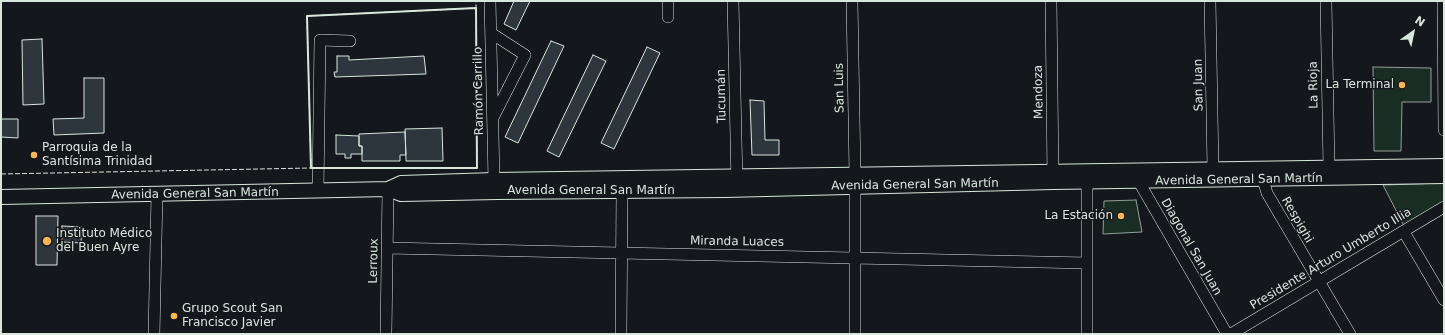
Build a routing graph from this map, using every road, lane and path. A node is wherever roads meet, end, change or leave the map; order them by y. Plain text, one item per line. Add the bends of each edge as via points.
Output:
1 (490, 1) edge
2 (668, 1) edge
3 (733, 1) edge
4 (852, 1) edge
5 (1051, 1) edge
6 (1210, 1) edge
7 (1326, 1) edge
8 (1443, 1) edge
9 (668, 17) dead end
10 (491, 33) junction
11 (350, 41) dead end
12 (493, 117) junction
13 (1444, 130) edge
14 (1444, 166) edge
15 (1329, 168) junction
16 (1213, 169) junction
17 (1137, 176) junction
18 (1444, 176) edge
19 (1053, 177) junction
20 (494, 180) junction
21 (855, 180) junction
22 (1263, 180) junction
23 (1087, 182) junction
24 (737, 183) junction
25 (388, 189) junction
26 (318, 191) junction
27 (622, 191) junction
28 (157, 194) junction
29 (1, 197) edge
30 (1444, 207) edge
31 (1404, 232) junction
32 (387, 248) junction
33 (623, 252) junction
34 (854, 258) junction
35 (1087, 263) junction
36 (1318, 282) junction
37 (1444, 300) edge
38 (154, 334) edge
39 (386, 334) edge
40 (621, 334) edge
41 (854, 334) edge
42 (1087, 334) edge
43 (1227, 334) edge
44 (1231, 334) edge
45 (1350, 334) edge

1 - 10 street, Ramón Carrillo
2 - 9 street
3 - 24 street, Tucumán
4 - 21 street, San Luis
5 - 19 street, Mendoza
6 - 16 street, San Juan
7 - 15 street, La Rioja
8 - 13 street
10 - 12 street, Ramón Carrillo
10 - 12 street via 525,55
11 - 26 street via 320,40
12 - 20 street, Ramón Carrillo
14 - 15 main road, Avenida General San Martín
15 - 16 main road, Avenida General San Martín
16 - 17 main road, Avenida General San Martín
17 - 19 main road, Avenida General San Martín
17 - 22 main road, Avenida General San Martín
17 - 23 main road, Avenida General San Martín
17 - 43 street, Diagonal San Juan
18 - 22 main road, Avenida General San Martín
19 - 21 main road, Avenida General San Martín
19 - 23 main road, Avenida General San Martín
20 - 24 main road, Avenida General San Martín
20 - 25 main road, Avenida General San Martín via 400,183
21 - 24 main road, Avenida General San Martín
21 - 34 street, San Luis
22 - 36 street, Respighi via 1267,193
23 - 35 street
24 - 27 main road, Avenida General San Martín
25 - 26 main road, Avenida General San Martín
25 - 27 main road, Avenida General San Martín via 401,194
25 - 32 street, Lerroux
26 - 28 main road, Avenida General San Martín
27 - 33 street
28 - 29 main road, Avenida General San Martín
28 - 38 street
30 - 31 street, Presidente Arturo Umberto Illia
31 - 36 street, Presidente Arturo Umberto Illia
31 - 37 street
32 - 33 street, Miranda Luaces
32 - 39 street, Lerroux
33 - 34 street, Miranda Luaces
33 - 40 street
34 - 35 street, Miranda Luaces
34 - 41 street, San Luis
35 - 42 street
36 - 44 street, Presidente Arturo Umberto Illia
36 - 45 street, Respighi

